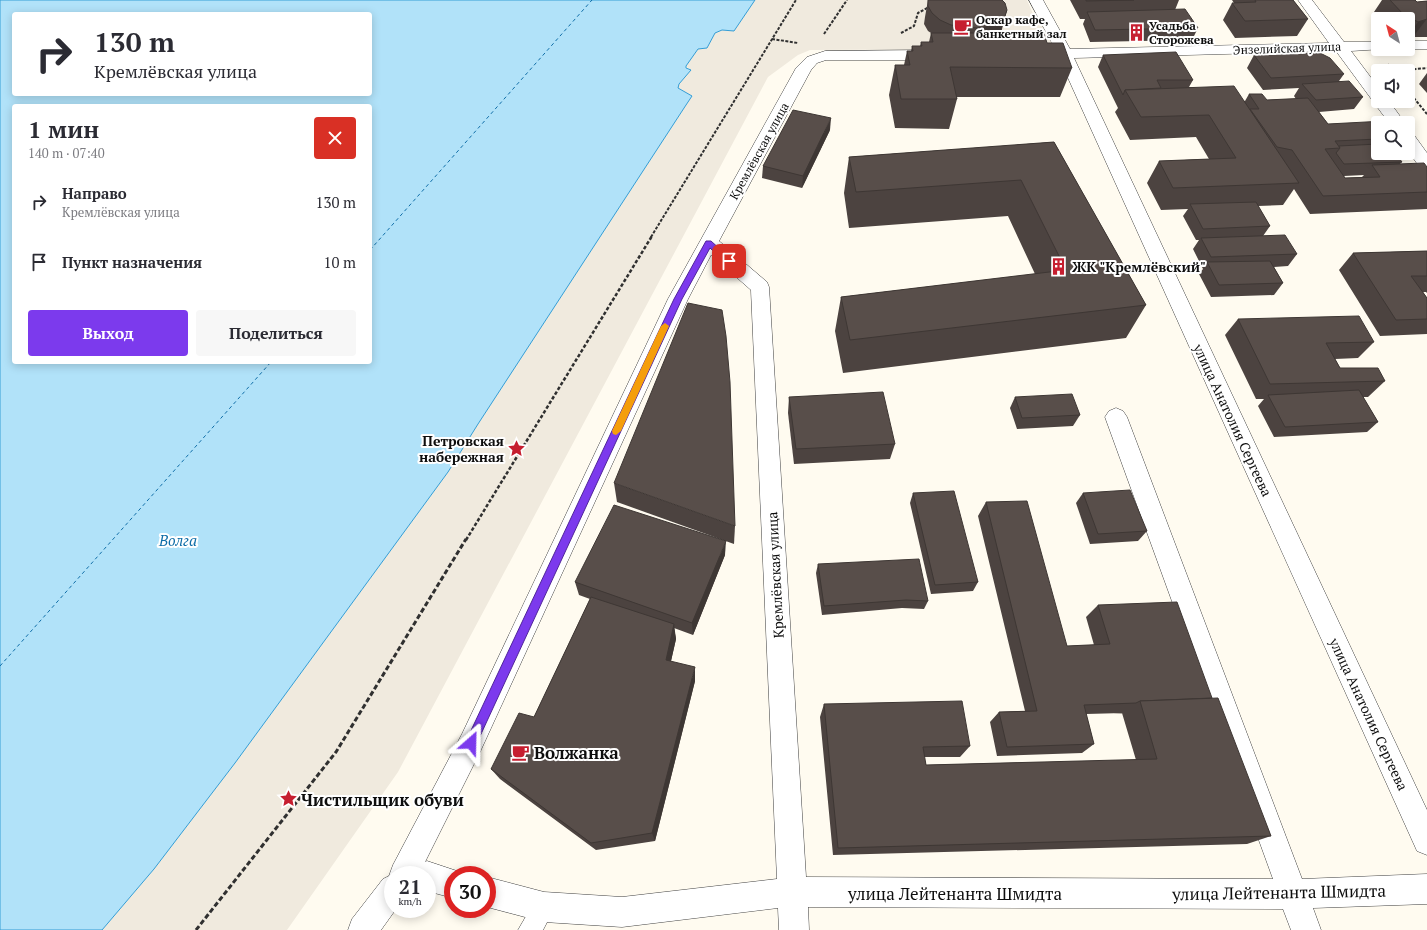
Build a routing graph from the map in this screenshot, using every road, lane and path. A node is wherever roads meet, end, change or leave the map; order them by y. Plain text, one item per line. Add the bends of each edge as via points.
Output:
1 (796, 0) edge
2 (1036, 0) edge
3 (1305, 0) edge
4 (932, 5) edge
5 (895, 36) dead end
6 (772, 38) junction
7 (1415, 45) edge
8 (1427, 45) edge
9 (1340, 46) junction
10 (1371, 46) edge
11 (806, 52) junction
12 (1027, 54) edge
13 (1065, 54) junction
14 (949, 55) edge
15 (1427, 68) edge
16 (1415, 69) edge
17 (1371, 88) edge
18 (1415, 99) edge
19 (1385, 108) edge
20 (1427, 114) edge
21 (1392, 116) edge
22 (1415, 149) edge
23 (1427, 165) edge
24 (709, 243) junction
25 (1116, 417) dead end
26 (1427, 841) edge
27 (415, 866) edge
28 (1427, 889) edge
29 (792, 892) junction
30 (1292, 894) junction
31 (496, 897) edge
32 (384, 906) edge
33 (537, 919) edge
34 (618, 921) edge
35 (196, 930) edge
36 (363, 930) edge
37 (794, 930) edge
38 (1306, 930) edge

1 - 6 path
2 - 13 street, улица Анатолия Сергеева
3 - 9 street
4 - 5 path via 918,13 914,26
6 - 11 path
6 - 35 path via 336,752
7 - 8 street
9 - 10 street, Энзелийская улица
9 - 13 street, Энзелийская улица
9 - 17 street
11 - 14 street via 825,56
11 - 24 street, Кремлёвская улица via 804,68
12 - 13 street, Энзелийская улица
13 - 26 street, улица Анатолия Сергеева
15 - 16 path
18 - 20 path
19 - 21 street
22 - 23 street
24 - 27 street, Кремлёвская улица via 678,299
24 - 29 street, Кремлёвская улица via 760,287
25 - 30 street
28 - 30 street, улица Лейтенанта Шмидта
29 - 30 street, улица Лейтенанта Шмидта
29 - 34 street, улица Лейтенанта Шмидта
29 - 37 street, Кремлёвская улица
30 - 38 street
31 - 33 street, улица Лейтенанта Шмидта
32 - 36 street, Кремлёвская улица
33 - 34 street, улица Лейтенанта Шмидта

